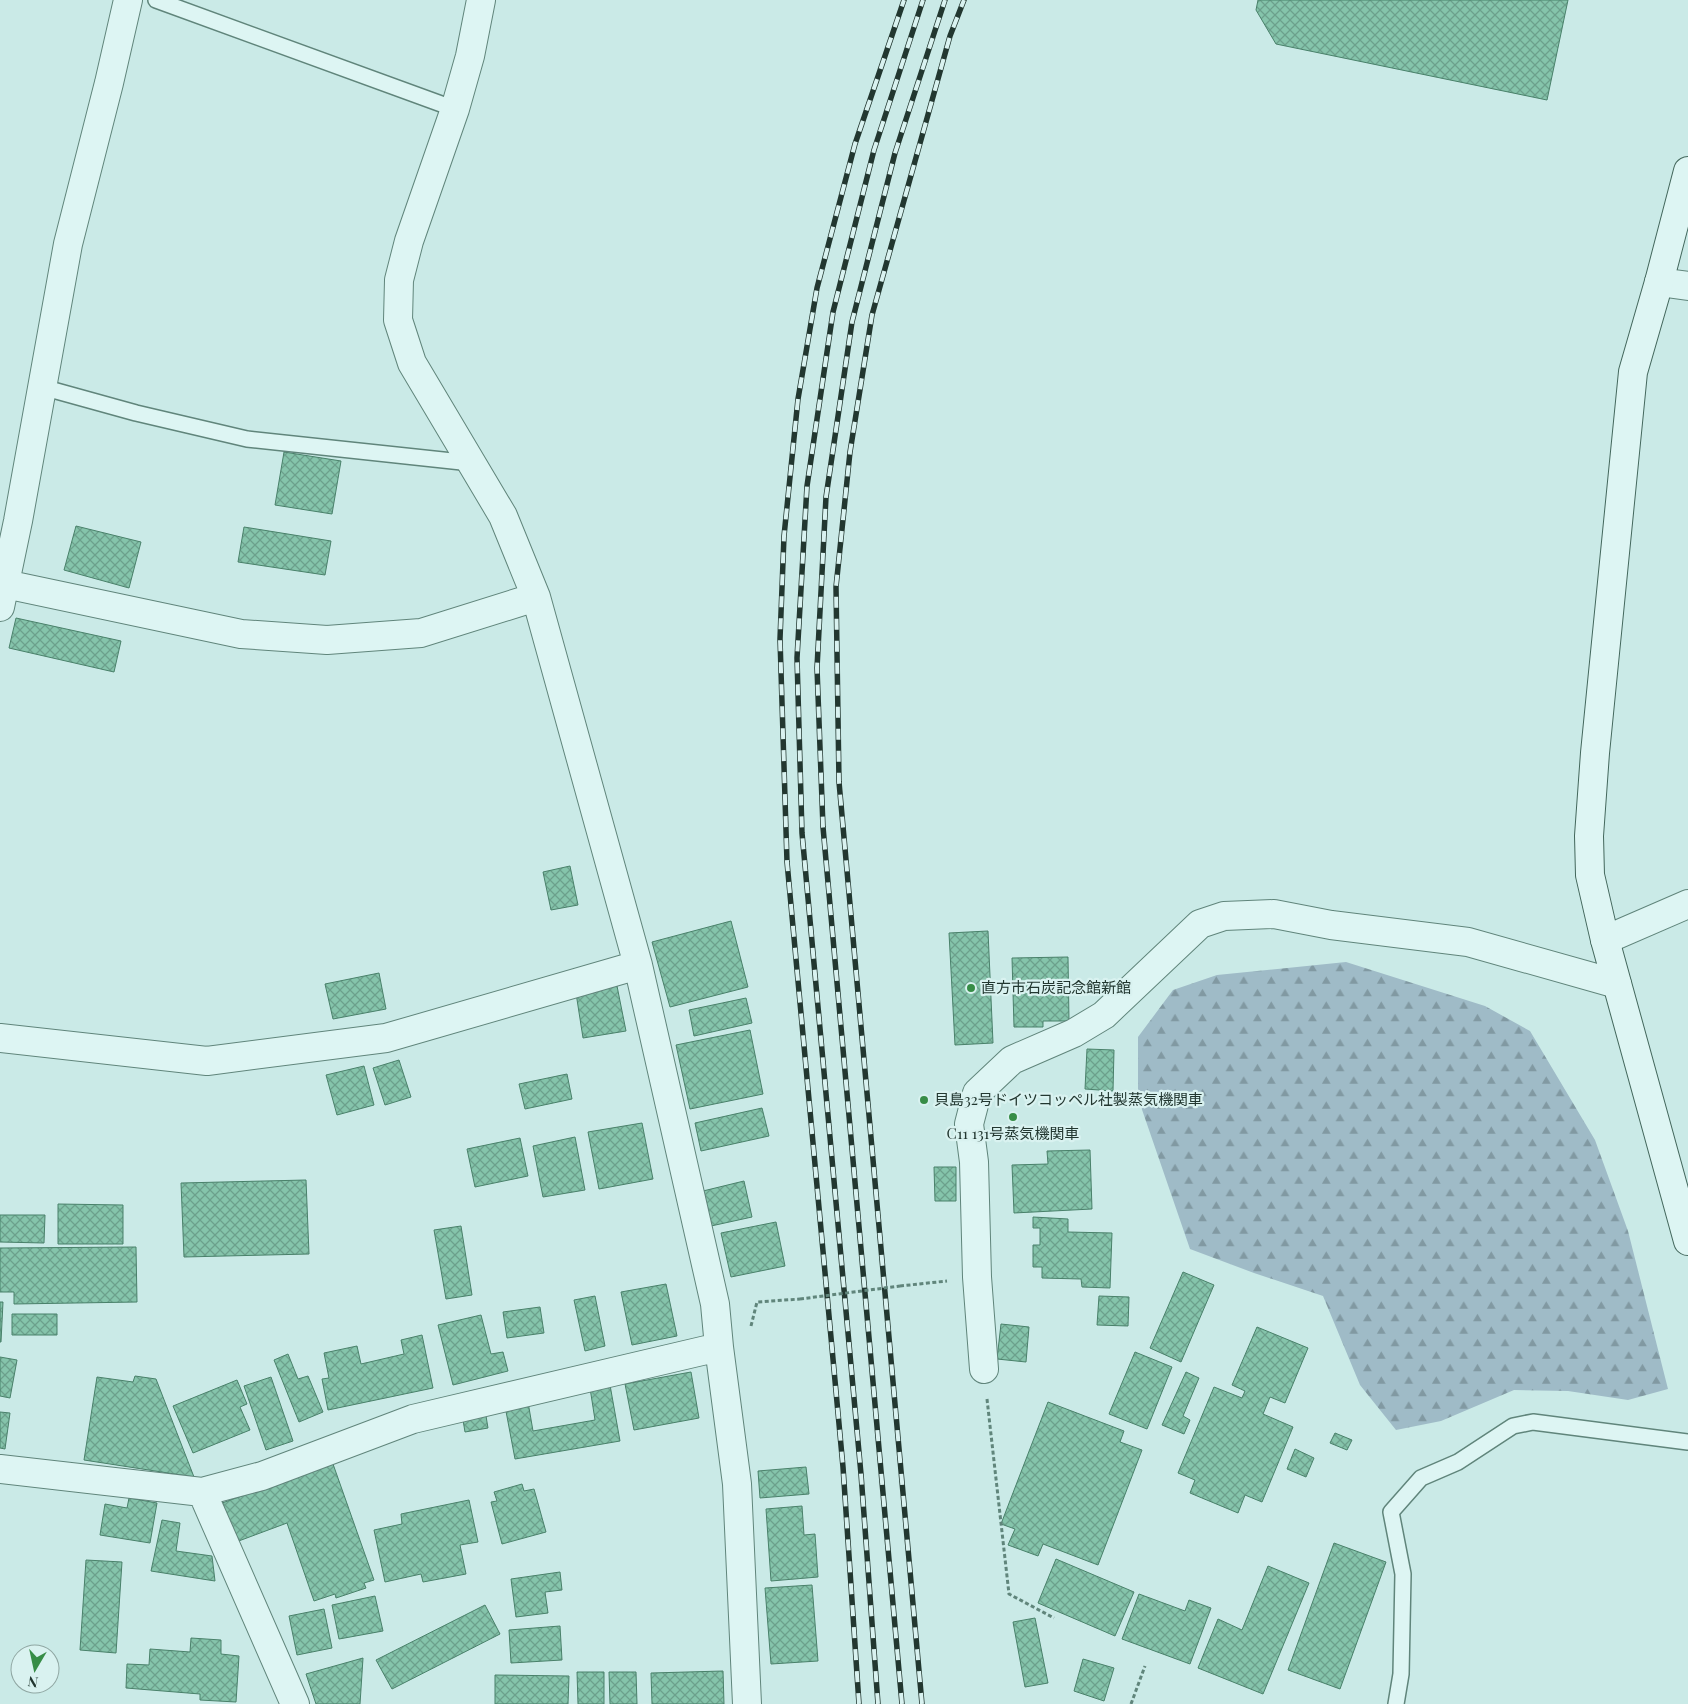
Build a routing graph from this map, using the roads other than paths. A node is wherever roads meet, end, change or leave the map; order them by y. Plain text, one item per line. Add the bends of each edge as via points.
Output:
1 (128, 0) edge
2 (156, 0) edge
3 (481, 0) edge
4 (455, 110) junction
5 (1688, 171) edge
6 (1659, 282) junction
7 (1688, 286) edge
8 (42, 387) junction
9 (471, 463) junction
10 (1, 592) edge
11 (536, 597) junction
12 (1688, 904) edge
13 (1605, 940) junction
14 (638, 965) junction
15 (1617, 984) junction
16 (0, 1038) edge
17 (1688, 1241) edge
18 (719, 1347) junction
19 (984, 1369) road end
20 (1688, 1442) edge
21 (0, 1469) edge
22 (202, 1492) junction
23 (295, 1704) edge
24 (747, 1704) edge
25 (1396, 1704) edge

1 - 8 street via 68,244
2 - 4 lane
3 - 4 street
4 - 9 street via 409,241 399,280 398,320 412,363
5 - 6 street
6 - 7 street
6 - 13 street via 1633,372 1591,796 1590,874
8 - 9 lane via 247,439
8 - 10 street via 18,521
9 - 11 street via 503,516
10 - 11 street via 241,634 327,640 421,633
11 - 14 street
12 - 13 street
13 - 15 street
14 - 16 street via 386,1038 207,1061
14 - 18 street via 715,1304
15 - 17 street
15 - 19 street via 1468,942 1331,925 1274,914 1224,916 1200,924 1104,1015 1074,1033 1012,1060 977,1092 970,1124
18 - 22 street via 413,1419 262,1476
18 - 24 street via 737,1484
20 - 25 lane via 1533,1422 1513,1426 1458,1462 1421,1478 1391,1512 1404,1574 1401,1674
21 - 22 street
22 - 23 street

